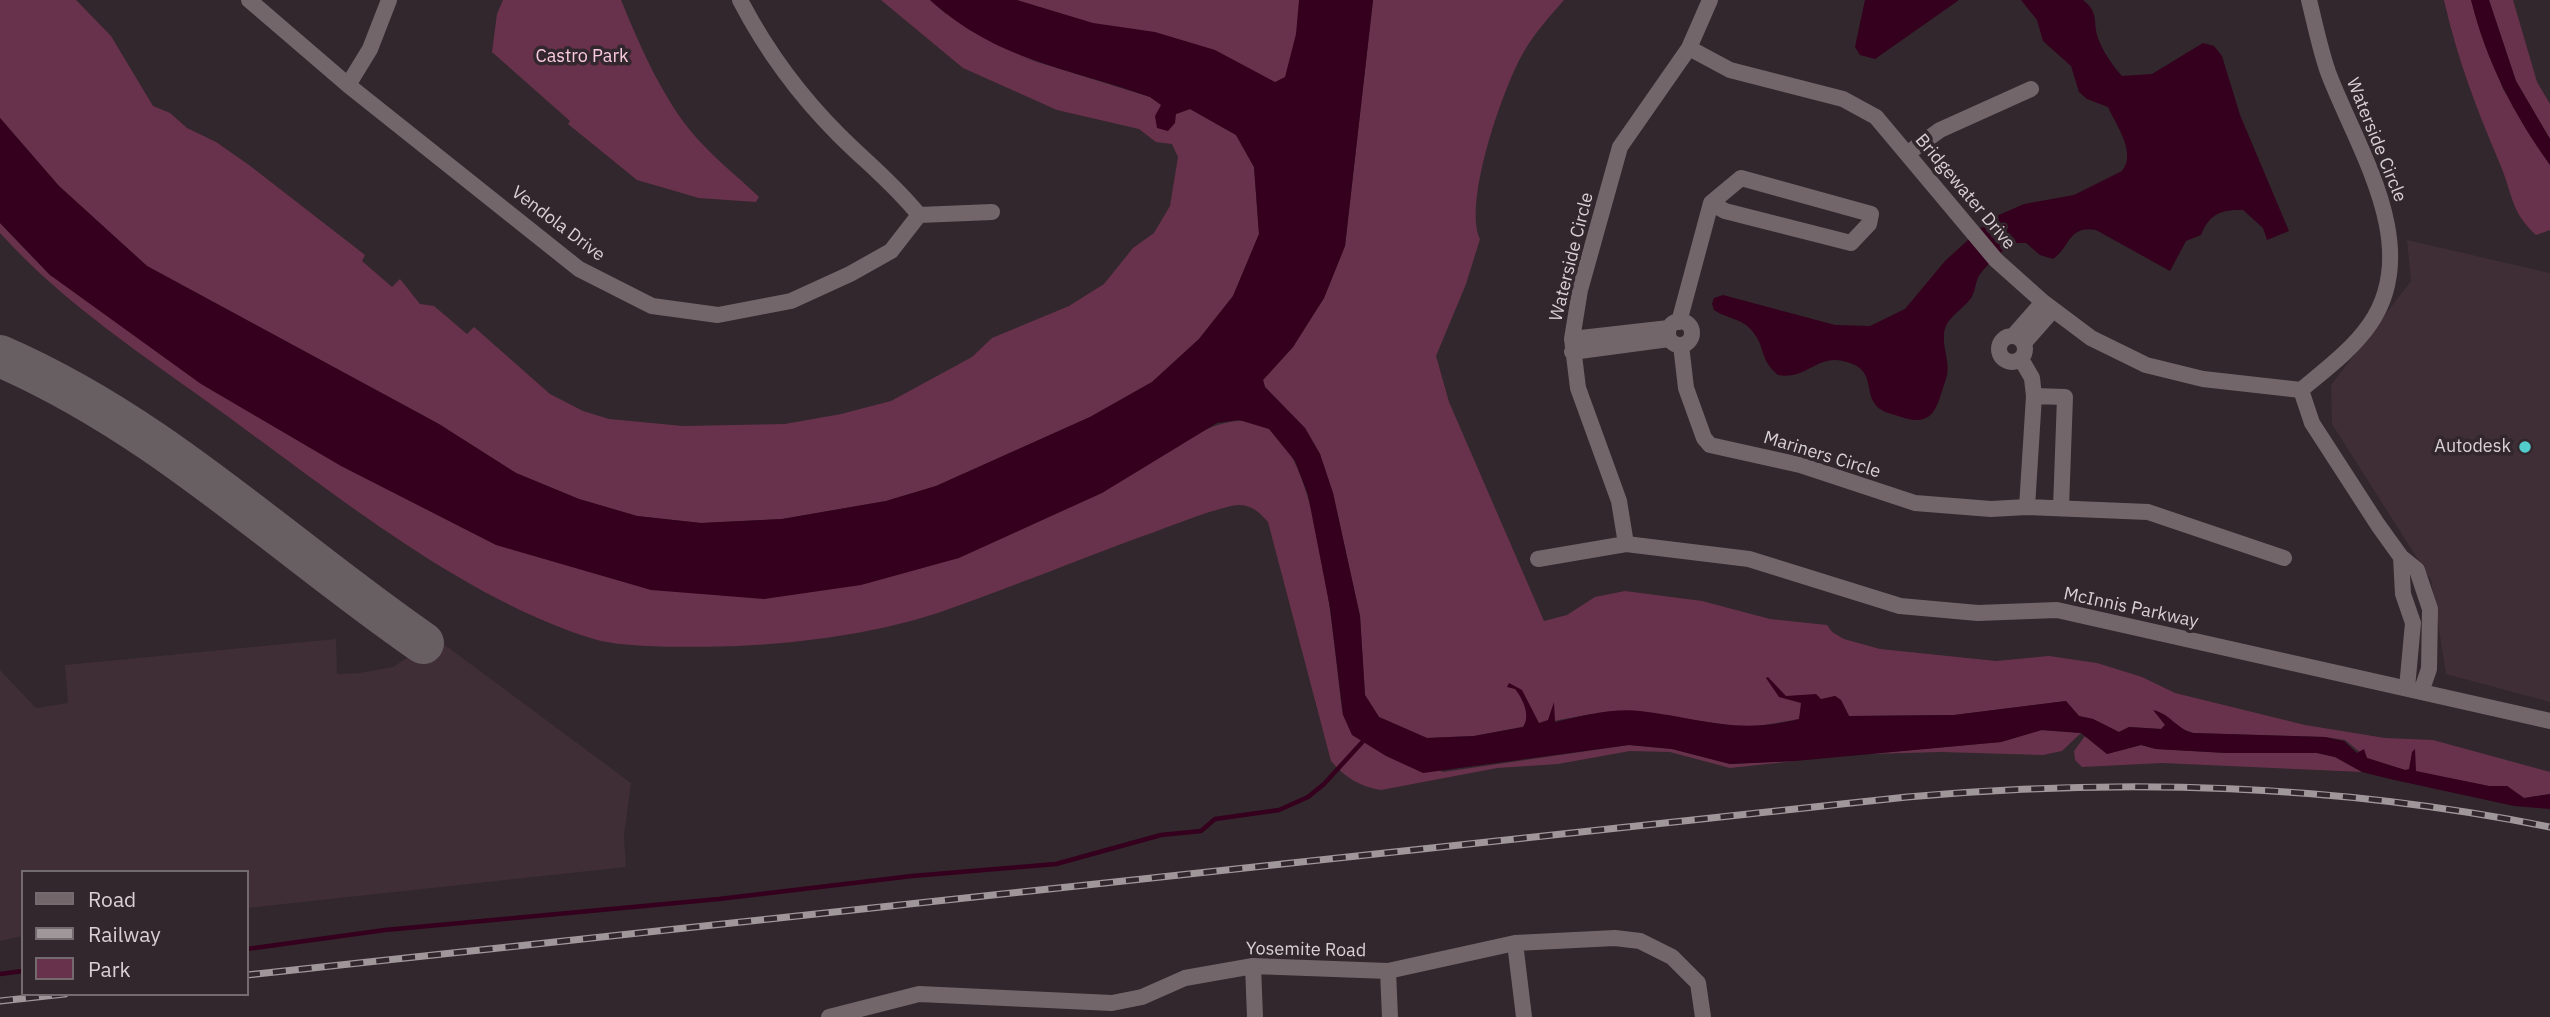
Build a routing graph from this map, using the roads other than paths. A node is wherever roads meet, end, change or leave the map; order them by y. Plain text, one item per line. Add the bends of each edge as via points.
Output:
1 (249, 0) edge
2 (388, 0) edge
3 (740, 0) edge
4 (1710, 0) edge
5 (2309, 0) edge
6 (1689, 48) junction
7 (348, 85) junction
8 (2031, 89) dead end
9 (1908, 153) junction
10 (1711, 203) junction
11 (992, 212) dead end
12 (919, 215) junction
13 (2048, 306) junction
14 (1675, 334) junction
15 (1572, 346) junction
16 (2301, 390) junction
17 (2034, 396) junction
18 (2027, 507) junction
19 (2061, 508) junction
20 (1626, 544) junction
21 (2284, 558) dead end
22 (1538, 559) dead end
23 (2414, 690) junction
24 (2550, 721) edge
25 (1514, 943) junction
26 (1252, 967) junction
27 (1388, 971) junction
28 (829, 1017) edge
29 (1255, 1017) edge
30 (1390, 1017) edge
31 (1524, 1017) edge
32 (1703, 1017) edge

1 - 7 street, Vendola Drive
2 - 7 street via 370,49
3 - 12 street via 788,78 839,135 894,183
4 - 6 street, Waterside Circle
5 - 16 street, Waterside Circle via 2327,69 2388,222 2391,254 2386,286 2371,323
6 - 9 street, Bridgewater Drive via 1730,70 1843,99 1876,117
6 - 15 street, Waterside Circle via 1620,147 1580,290
7 - 12 street, Vendola Drive via 579,269 652,306 718,315 791,301 891,251
8 - 9 street via 1940,130
9 - 13 street, Bridgewater Drive via 1972,235
10 - 10 street via 1725,211 1851,243 1869,224 1871,214 1741,178
10 - 14 street, Mariners Circle
11 - 12 street
13 - 16 street, Bridgewater Drive via 2091,338 2146,365 2203,379
13 - 17 street via 2020,346
14 - 15 street
14 - 18 street, Mariners Circle via 1686,388 1710,445 1800,465 1915,503
15 - 20 street, Waterside Circle via 1578,388 1619,501
16 - 23 street via 2312,423 2402,557 2403,594 2413,623
17 - 18 street
17 - 19 street via 2065,397
18 - 19 street, Mariners Circle
19 - 21 street, Mariners Circle via 2148,512
20 - 22 street, McInnis Parkway
20 - 23 street, McInnis Parkway via 1749,559 1900,606 1978,613 2057,610
23 - 24 street, McInnis Parkway
25 - 27 street, Yosemite Road
25 - 31 street
25 - 32 street, Yosemite Road via 1640,941 1672,957 1698,983
26 - 27 street, Yosemite Road
26 - 28 street, Yosemite Road via 1185,978 1142,997 1112,1003 919,994
26 - 29 street
27 - 30 street

